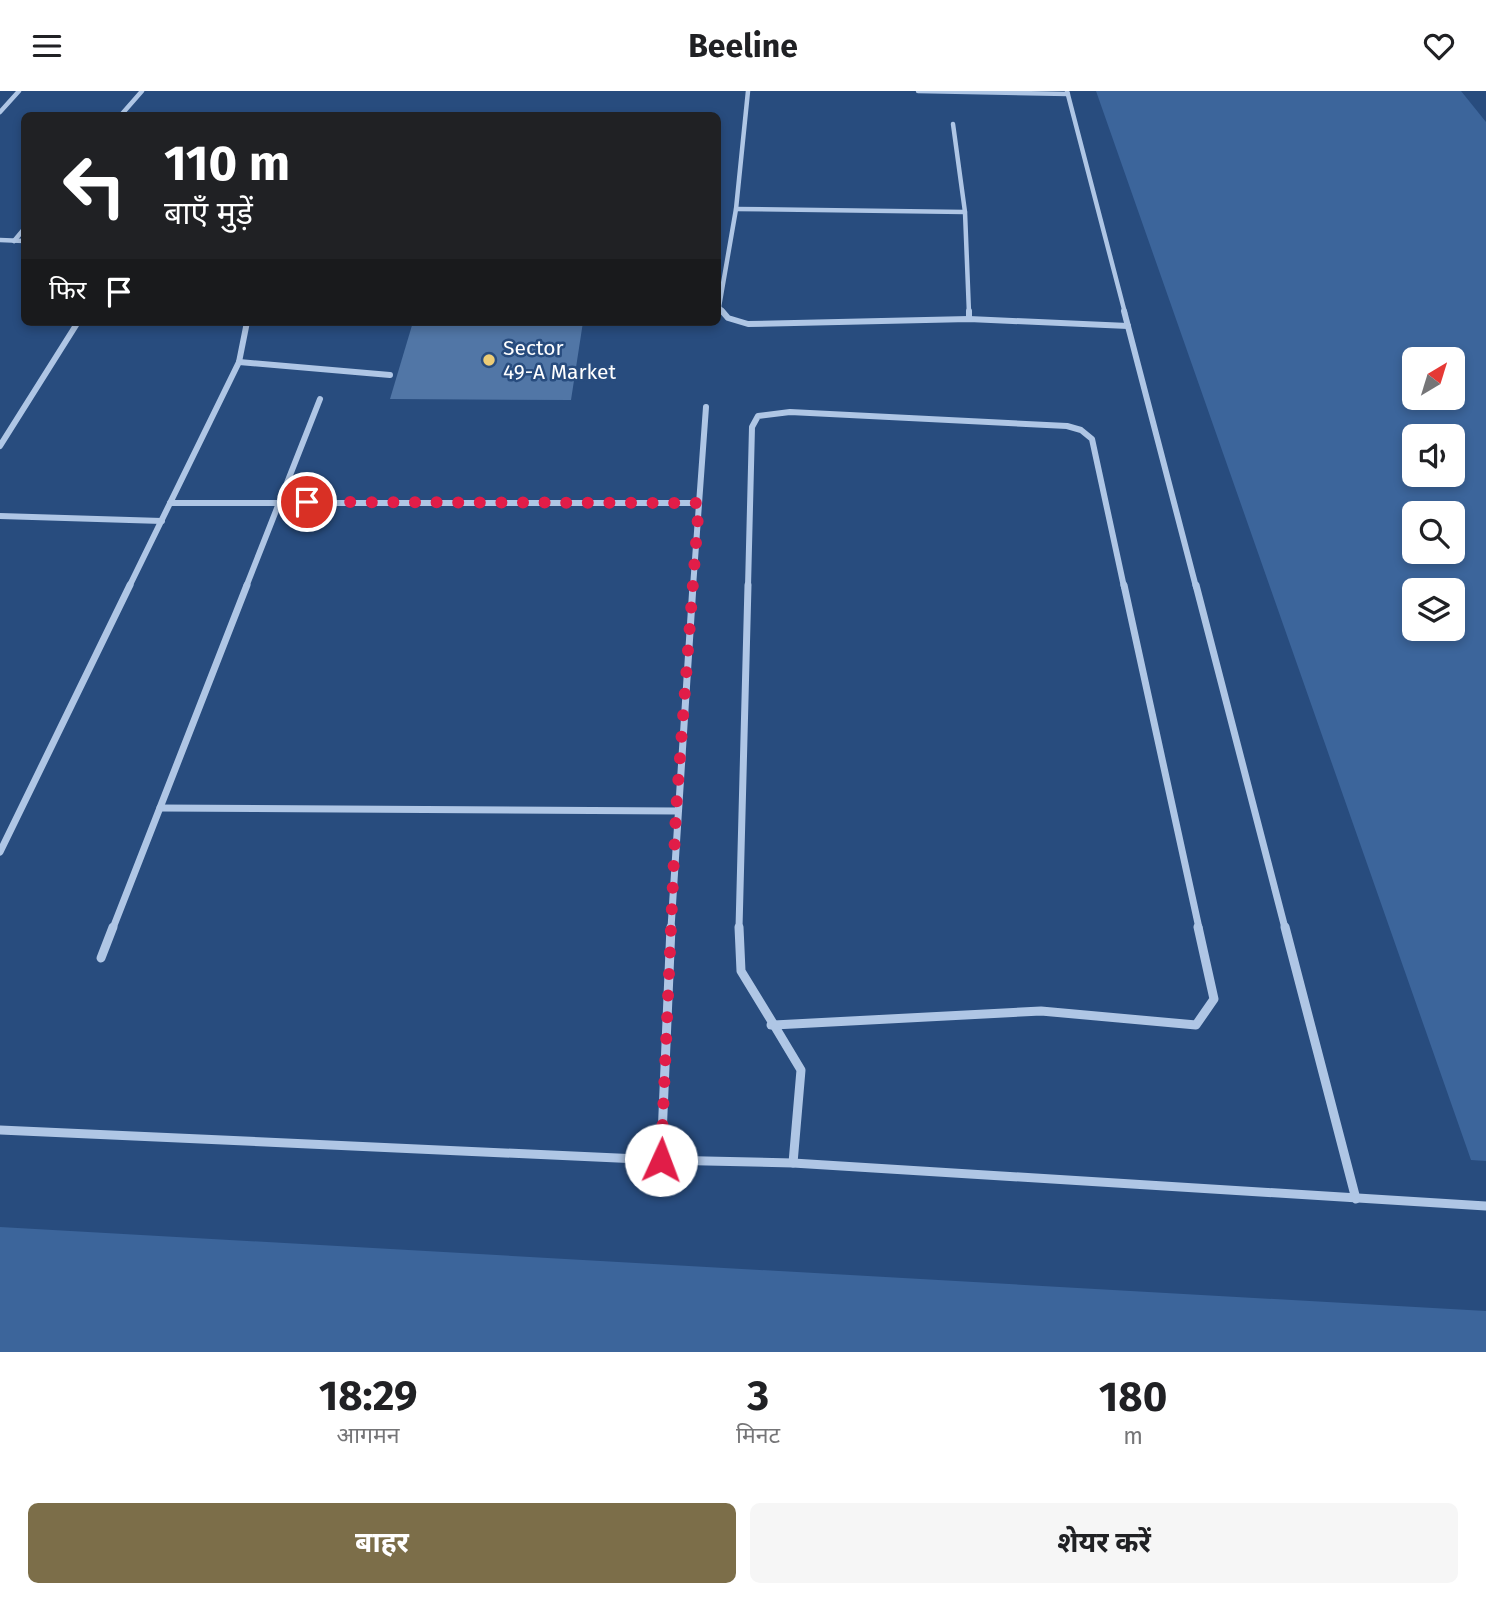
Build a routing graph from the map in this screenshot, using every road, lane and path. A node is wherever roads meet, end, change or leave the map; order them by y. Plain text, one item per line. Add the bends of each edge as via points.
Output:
1 (19, 91) edge
2 (142, 91) edge
3 (748, 91) edge
4 (918, 91) edge
5 (1067, 93) edge
6 (0, 112) edge
7 (124, 112) edge
8 (953, 124) dead end
9 (736, 209) junction
10 (965, 212) junction
11 (21, 233) edge
12 (0, 240) edge
13 (14, 241) junction
14 (21, 241) edge
15 (721, 295) edge
16 (721, 309) edge
17 (969, 319) junction
18 (75, 326) edge
19 (246, 326) edge
20 (1128, 326) junction
21 (240, 362) junction
22 (390, 375) dead end
23 (320, 399) dead end
24 (706, 407) dead end
25 (0, 446) edge
26 (279, 502) junction
27 (170, 503) junction
28 (699, 503) junction
29 (0, 516) edge
30 (162, 521) junction
31 (160, 808) junction
32 (676, 811) junction
33 (0, 852) edge
34 (101, 958) dead end
35 (771, 1025) junction
36 (0, 1131) edge
37 (661, 1160) junction
38 (793, 1163) junction
39 (1356, 1199) junction
40 (1486, 1206) edge

1 - 6 street
2 - 7 street
3 - 9 street
4 - 5 street
5 - 20 street
8 - 10 street
9 - 10 street
9 - 15 street
10 - 17 street
11 - 13 street
12 - 13 street
13 - 14 street
16 - 17 street via 728,318 748,324
17 - 20 street
18 - 25 street
19 - 21 street
20 - 39 street
21 - 22 street
21 - 27 street
23 - 26 street
24 - 28 street
26 - 27 street
26 - 28 street
26 - 31 street
27 - 30 street
28 - 32 street
29 - 30 street
30 - 33 street
31 - 32 street
31 - 34 street
32 - 37 street
35 - 35 street via 741,971 738,951 752,426 758,416 790,412 1081,430 1092,439 1214,999 1196,1025 1041,1011
35 - 38 street via 801,1070
36 - 37 street
37 - 38 street
38 - 39 street
39 - 40 street

